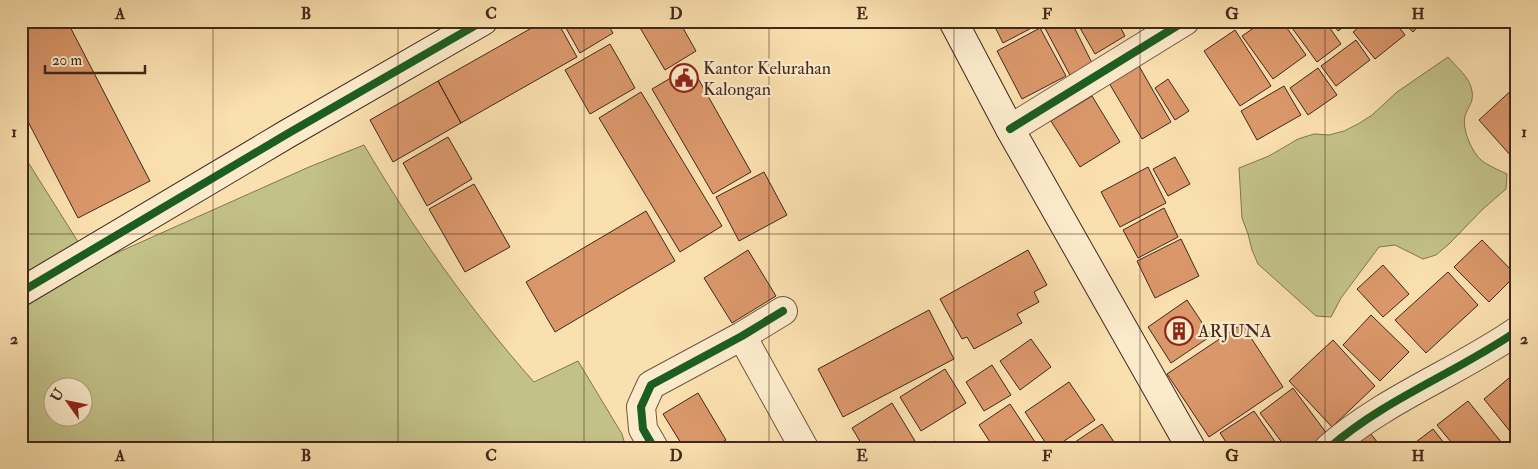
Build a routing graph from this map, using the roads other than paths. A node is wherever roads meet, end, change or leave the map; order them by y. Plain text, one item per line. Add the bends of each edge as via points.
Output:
1 (483, 21) edge
2 (953, 21) edge
3 (1185, 21) edge
4 (1010, 129) junction
5 (21, 292) edge
6 (783, 311) dead end
7 (1517, 331) edge
8 (742, 336) junction
9 (654, 448) edge
10 (804, 448) edge
11 (1191, 448) edge
12 (1329, 448) edge

1 - 5 street
2 - 4 street
3 - 4 street
4 - 11 street
6 - 8 street
7 - 12 street via 1390,404
8 - 9 street via 651,384 641,407 643,429
8 - 10 street

